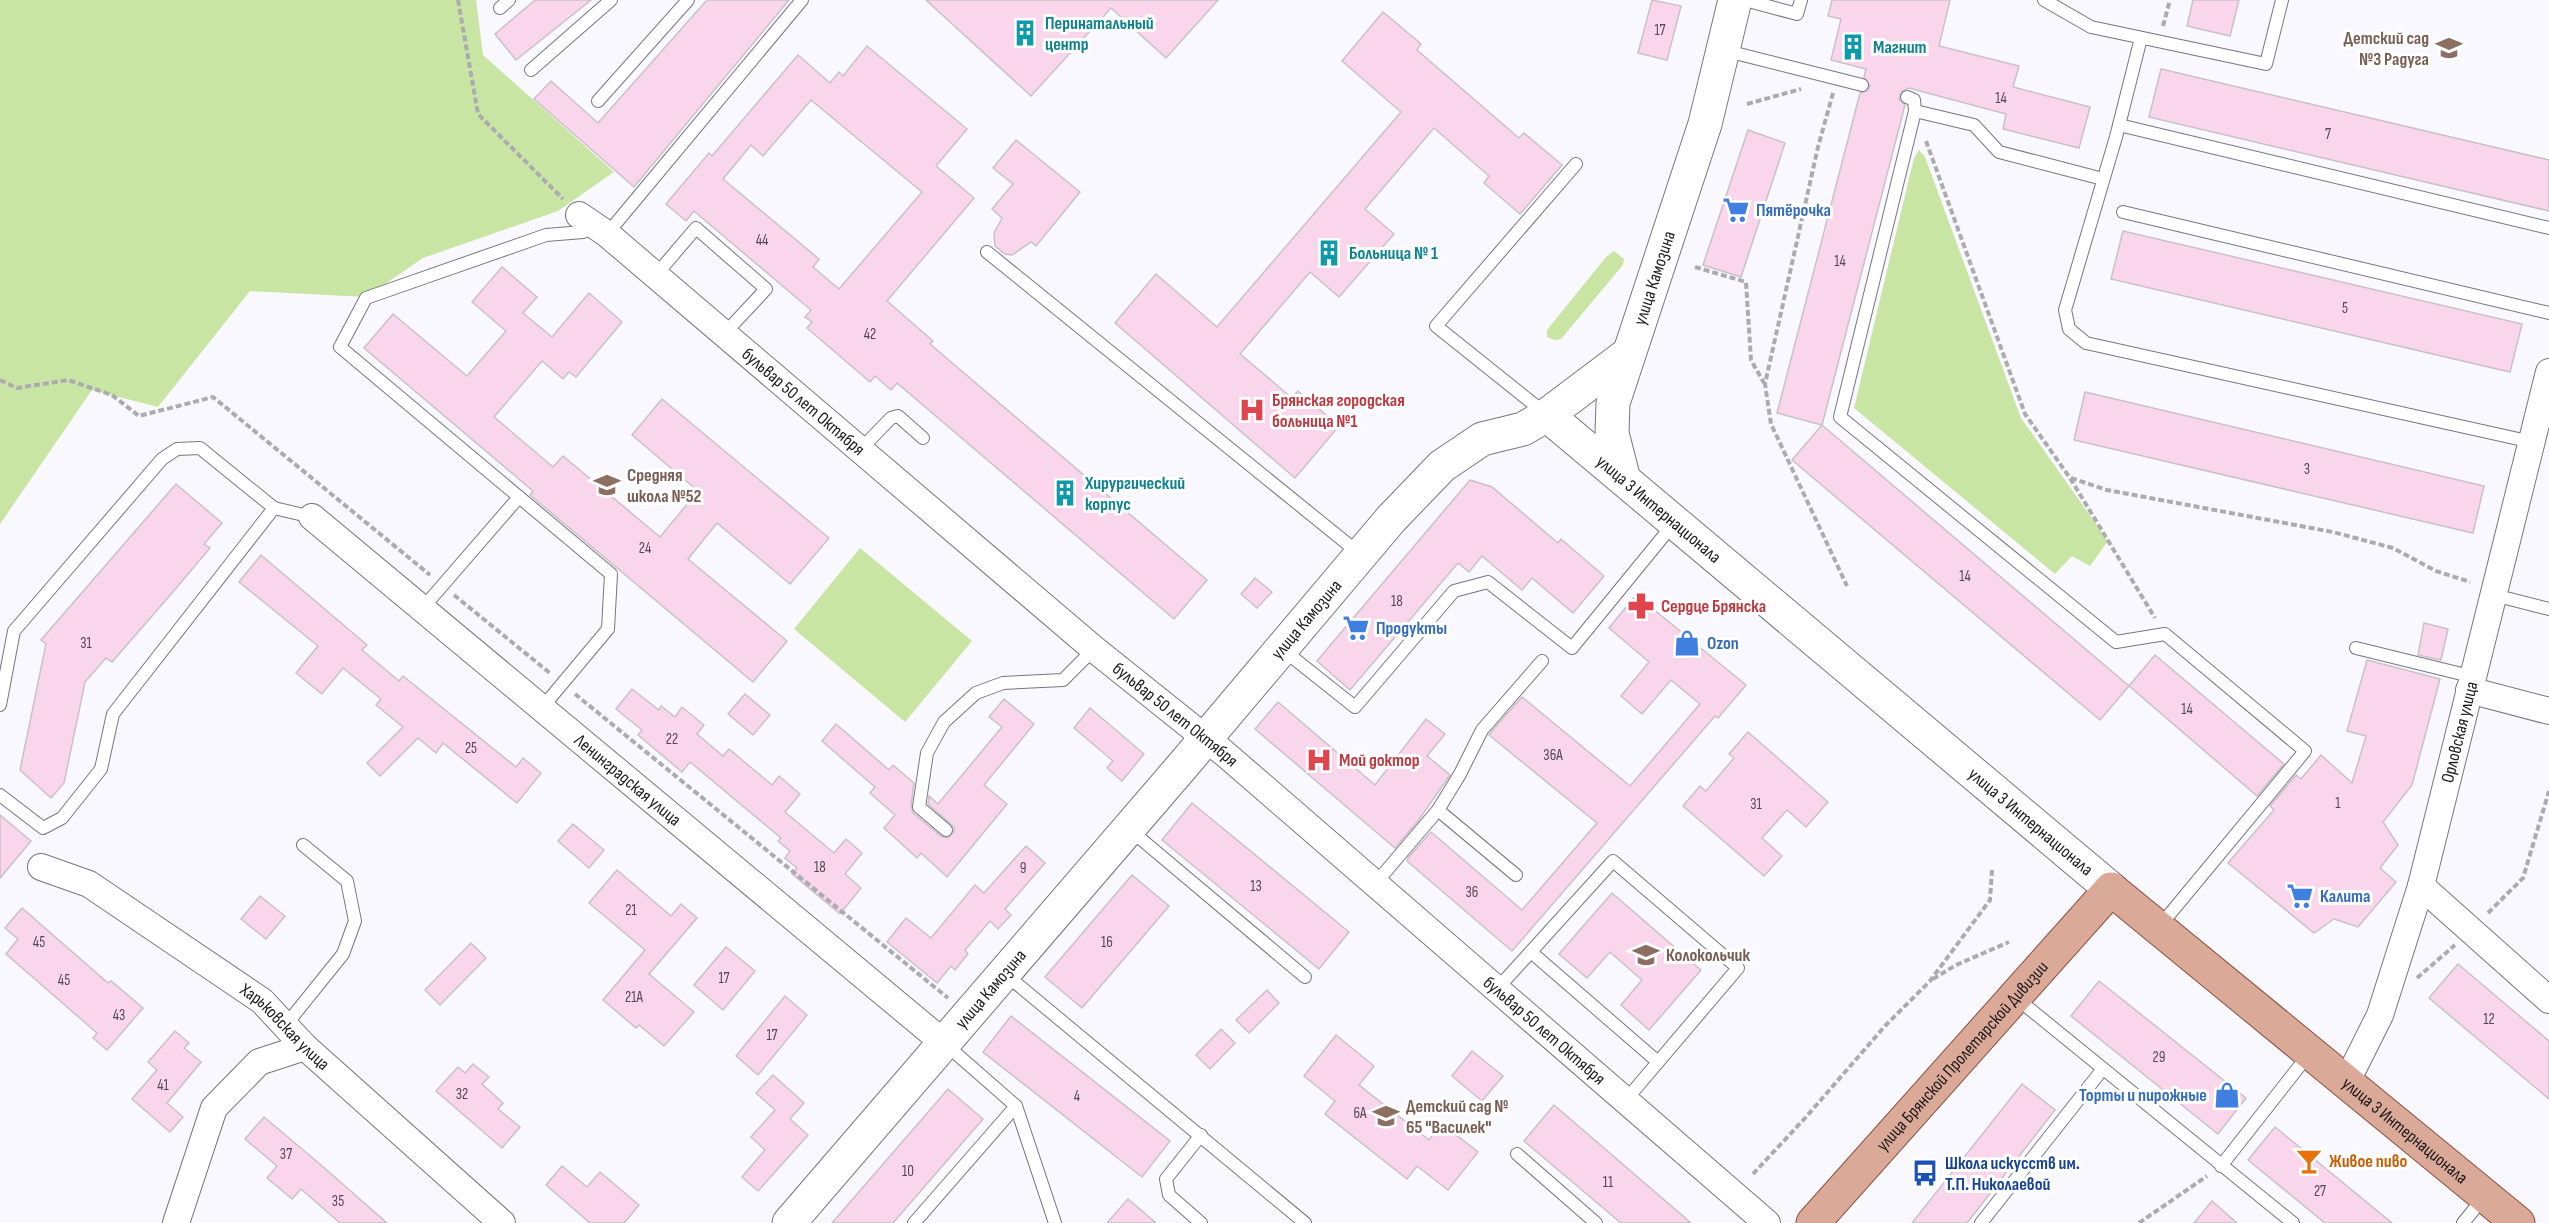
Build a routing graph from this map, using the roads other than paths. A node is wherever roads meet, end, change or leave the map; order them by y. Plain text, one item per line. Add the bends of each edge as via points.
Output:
1 (612, 0) edge
2 (688, 0) edge
3 (802, 0) edge
4 (1735, 0) edge
5 (1745, 0) edge
6 (1801, 0) edge
7 (2044, 0) edge
8 (2282, 0) edge
9 (2141, 38) junction
10 (1722, 50) junction
11 (531, 70) dead end
12 (1862, 85) dead end
13 (1907, 98) dead end
14 (598, 101) dead end
15 (1915, 111) junction
16 (2120, 125) junction
17 (1576, 164) dead end
18 (2103, 179) junction
19 (2123, 212) dead end
20 (594, 226) junction
21 (2549, 228) edge
22 (987, 252) dead end
23 (655, 276) junction
24 (2549, 313) edge
25 (724, 334) junction
26 (1628, 354) junction
27 (2549, 372) edge
28 (1547, 415) junction
29 (924, 438) dead end
30 (2532, 442) junction
31 (860, 450) junction
32 (1623, 476) junction
33 (519, 497) junction
34 (274, 508) junction
35 (312, 517) joint
36 (1676, 522) junction
37 (1361, 555) junction
38 (2494, 595) junction
39 (422, 609) junction
40 (2549, 609) edge
41 (2356, 648) dead end
42 (1281, 649) junction
43 (1094, 650) junction
44 (1542, 660) dead end
45 (2471, 683) junction
46 (0, 705) edge
47 (541, 709) junction
48 (2549, 711) edge
49 (1205, 739) junction
50 (0, 795) edge
51 (1438, 810) junction
52 (1128, 828) junction
53 (946, 830) dead end
54 (303, 845) dead end
55 (41, 867) dead end
56 (1516, 875) dead end
57 (1375, 884) junction
58 (2421, 886) junction
59 (2111, 889) junction
60 (2158, 928) junction
61 (1531, 952) junction
62 (1004, 973) junction
63 (1305, 977) dead end
64 (1497, 989) junction
65 (2014, 997) junction
66 (2549, 999) edge
67 (285, 1026) junction
68 (944, 1043) junction
69 (304, 1047) junction
70 (2309, 1054) junction
71 (1658, 1062) junction
72 (2102, 1070) junction
73 (2346, 1083) junction
74 (1625, 1101) junction
75 (1016, 1106) junction
76 (1201, 1135) junction
77 (1517, 1154) dead end
78 (2222, 1166) junction
79 (2485, 1196) junction
80 (176, 1223) edge
81 (502, 1223) edge
82 (789, 1223) edge
83 (914, 1223) edge
84 (1055, 1223) edge
85 (1201, 1223) edge
86 (1305, 1223) edge
87 (1596, 1223) edge
88 (1767, 1223) edge
89 (1813, 1223) edge
90 (1980, 1223) edge
91 (2293, 1223) edge
92 (2463, 1223) edge
93 (2517, 1223) edge

1 - 11 lane
2 - 14 lane
3 - 20 lane
4 - 10 street, улица Камозина
5 - 6 lane via 1797,14
7 - 9 lane via 2091,27
8 - 9 lane via 2266,64
9 - 16 lane
10 - 12 lane
10 - 26 street, улица Камозина via 1705,124
13 - 15 lane via 1914,100
15 - 18 lane via 1974,125 1999,152
15 - 60 lane via 1840,417 2116,642 2165,634 2306,751
16 - 18 lane
16 - 21 lane
17 - 28 lane via 1436,326
18 - 30 lane via 2065,310 2069,329 2086,343
19 - 24 lane
20 - 23 street, бульвар 50 лет Октября
20 - 33 lane via 583,232 546,235 366,298 340,347
22 - 37 lane
23 - 25 street, бульвар 50 лет Октября
23 - 25 lane via 696,228 766,289
25 - 31 street, бульвар 50 лет Октября
26 - 28 street, улица Камозина
26 - 32 street via 1613,403 1612,433
27 - 30 street, Орловская улица
28 - 32 street, улица 3 Интернационала
28 - 37 street, улица Камозина via 1523,429 1482,439 1442,466
29 - 31 lane via 898,416 891,418
30 - 38 street, Орловская улица
31 - 43 street, бульвар 50 лет Октября
32 - 36 street, улица 3 Интернационала
33 - 39 lane
33 - 47 lane via 611,574 608,629
34 - 35 lane
34 - 46 lane via 200,448 177,449 162,459 14,631
34 - 50 lane via 113,714 101,769 62,818 43,828
35 - 39 street, Ленинградская улица
36 - 42 lane via 1572,648 1488,582 1454,591 1354,707
36 - 59 street, улица 3 Интернационала
37 - 42 street, улица Камозина
38 - 40 lane
38 - 45 street, Орловская улица
39 - 47 street, Ленинградская улица
41 - 45 lane
42 - 49 street, улица Камозина
43 - 49 street, бульвар 50 лет Октября
43 - 53 lane via 1063,680 1003,683 976,693 944,722 927,753 919,807
44 - 51 lane via 1482,730
45 - 48 street
45 - 58 street, Орловская улица
47 - 68 street, Ленинградская улица
49 - 52 street, улица Камозина
49 - 57 street, бульвар 50 лет Октября
51 - 56 lane
51 - 57 lane
52 - 62 street, улица Камозина
52 - 63 lane
54 - 67 lane via 347,881 355,921 343,954
55 - 67 street, Харьковская улица via 89,884 262,1001
57 - 64 street, бульвар 50 лет Октября
58 - 66 street
58 - 73 street, Орловская улица via 2380,1015
59 - 60 main road, улица 3 Интернационала
59 - 65 main road, улица Брянской Пролетарской Дивизии
60 - 70 main road, улица 3 Интернационала
61 - 64 lane
61 - 71 lane
61 - 71 lane via 1613,861 1738,968
62 - 68 street, улица Камозина
62 - 76 lane
64 - 74 street, бульвар 50 лет Октября
65 - 72 lane
65 - 89 main road, улица Брянской Пролетарской Дивизии
67 - 69 street, Харьковская улица
68 - 75 lane
68 - 82 street, улица Камозина
69 - 80 street via 258,1062 214,1108
69 - 81 street, Харьковская улица
70 - 73 main road, улица 3 Интернационала
70 - 78 lane
71 - 74 lane
72 - 78 lane
72 - 90 lane
73 - 79 main road, улица 3 Интернационала
74 - 88 street, бульвар 50 лет Октября
75 - 83 lane
75 - 84 lane
76 - 85 lane via 1166,1179 1169,1195
76 - 86 lane
77 - 87 lane
78 - 91 lane
79 - 92 lane
79 - 93 main road, улица 3 Интернационала

